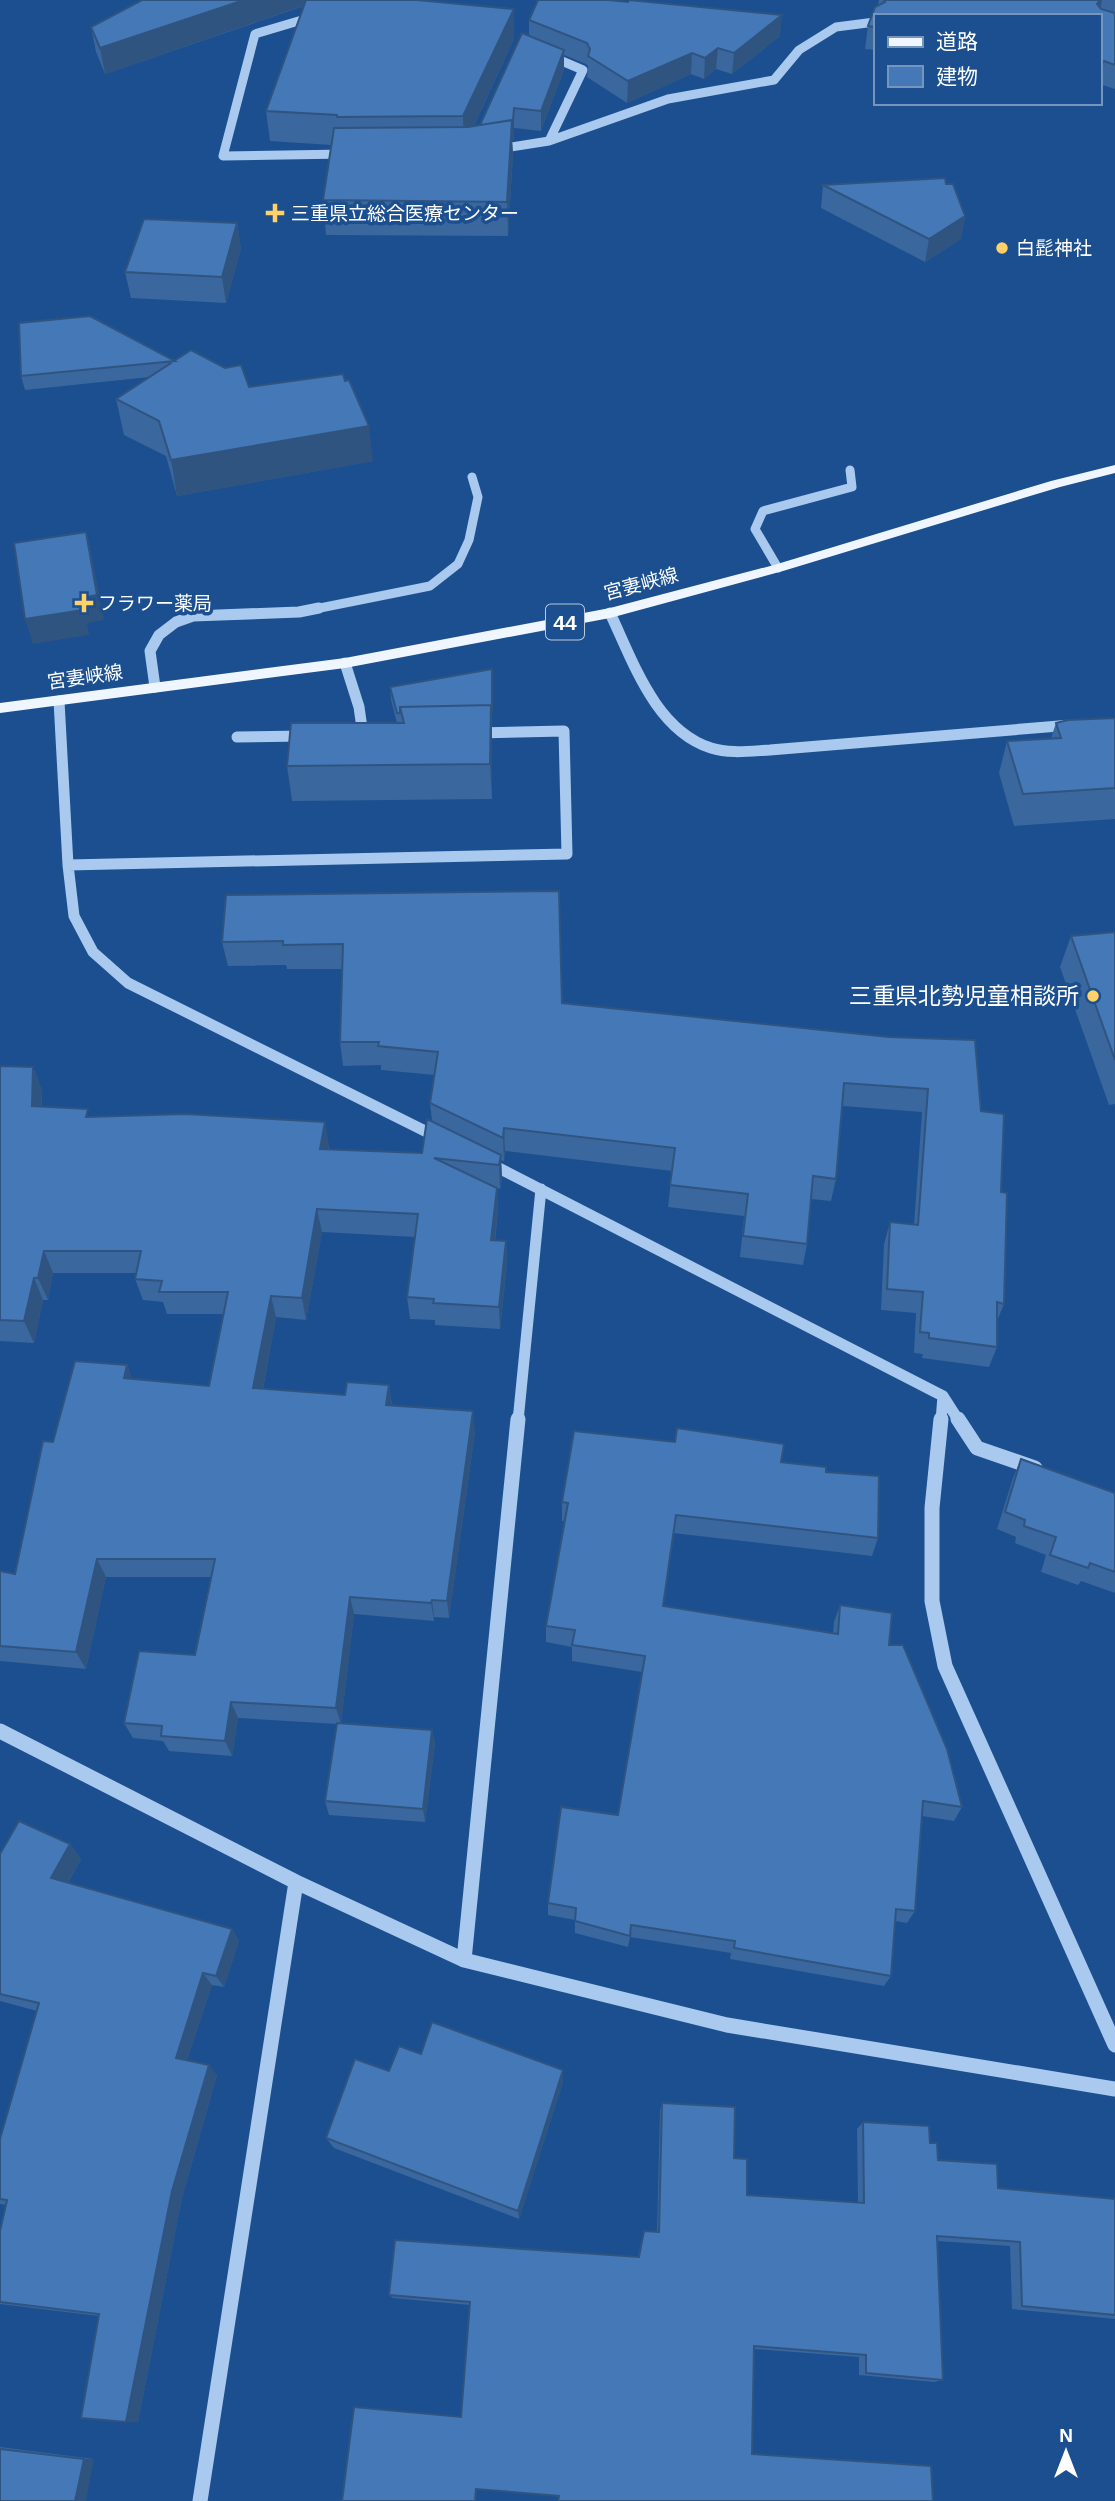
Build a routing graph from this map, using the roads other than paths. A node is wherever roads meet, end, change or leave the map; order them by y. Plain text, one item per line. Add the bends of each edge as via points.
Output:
1 (316, 16) edge
2 (874, 22) edge
3 (544, 54) edge
4 (549, 141) junction
5 (496, 150) edge
6 (357, 154) edge
7 (850, 470) dead end
8 (1115, 470) edge
9 (472, 477) dead end
10 (778, 568) junction
11 (610, 613) junction
12 (345, 663) junction
13 (155, 687) junction
14 (59, 701) junction
15 (0, 708) edge
16 (1087, 723) edge
17 (470, 733) edge
18 (363, 735) junction
19 (376, 735) edge
20 (321, 736) edge
21 (349, 736) edge
22 (237, 737) dead end
23 (68, 865) junction
24 (456, 1147) edge
25 (481, 1159) edge
26 (541, 1189) junction
27 (943, 1396) junction
28 (1052, 1474) edge
29 (0, 1731) edge
30 (296, 1882) junction
31 (464, 1960) junction
32 (1115, 2045) edge
33 (1115, 2089) edge
34 (200, 2501) edge

1 - 6 street via 255,34 223,156
2 - 4 street via 836,27 799,50 774,80 668,99
3 - 4 street via 583,69
4 - 5 street
7 - 10 street via 852,487 763,510 755,529
8 - 10 main road, 宮妻峡線 / 44
9 - 13 street via 478,497 469,540 458,564 430,586 299,612 193,616 176,622 159,635 150,651
10 - 11 main road, 宮妻峡線 / 44
11 - 12 main road, 宮妻峡線 / 44
11 - 16 street via 664,713 672,724 708,748 770,750
12 - 13 main road, 宮妻峡線 / 44
12 - 18 street
13 - 14 main road, 宮妻峡線 / 44
14 - 15 main road, 宮妻峡線 / 44
14 - 23 street
17 - 23 street via 564,731 568,854
18 - 19 street
18 - 21 street
20 - 22 street
23 - 24 street via 74,916 93,952 128,982
25 - 26 street
26 - 27 street
26 - 31 street
27 - 28 street via 977,1448
27 - 32 street via 932,1508 932,1601 945,1666
29 - 30 street
30 - 31 street
30 - 34 street
31 - 33 street via 727,2025

